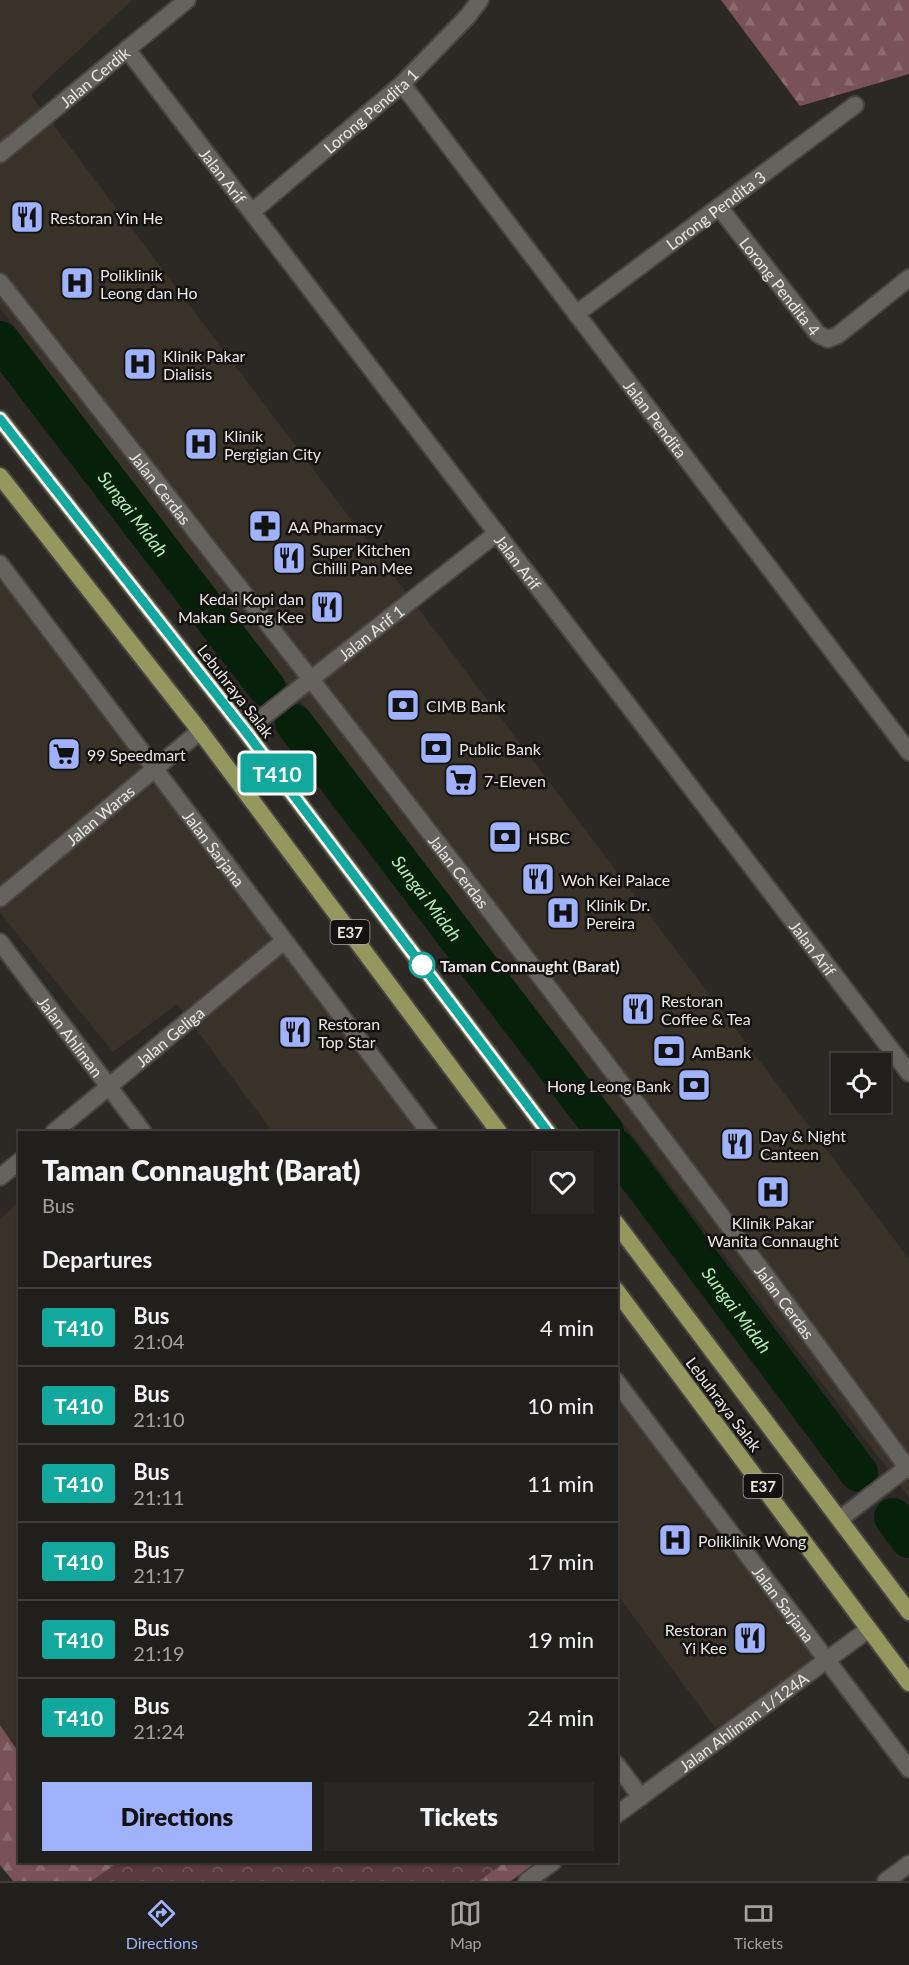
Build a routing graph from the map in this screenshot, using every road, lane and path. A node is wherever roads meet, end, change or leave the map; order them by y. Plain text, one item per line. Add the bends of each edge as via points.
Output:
1 (187, 0) edge
2 (480, 0) edge
3 (127, 49) junction
4 (402, 84) junction
5 (855, 105) dead end
6 (0, 154) edge
7 (719, 207) junction
8 (252, 212) junction
9 (909, 278) edge
10 (0, 282) edge
11 (576, 314) junction
12 (0, 418) edge
13 (0, 476) edge
14 (497, 533) junction
15 (0, 564) edge
16 (312, 678) junction
17 (200, 731) junction
18 (245, 731) junction
19 (909, 752) edge
20 (154, 768) junction
21 (0, 898) edge
22 (284, 941) junction
23 (0, 942) edge
24 (909, 1073) edge
25 (109, 1086) junction
26 (55, 1131) edge
27 (142, 1131) edge
28 (428, 1131) edge
29 (498, 1131) edge
30 (547, 1131) edge
31 (18, 1163) edge
32 (0, 1177) edge
33 (618, 1226) edge
34 (618, 1293) edge
35 (618, 1384) edge
36 (908, 1468) edge
37 (840, 1519) junction
38 (909, 1612) edge
39 (869, 1629) junction
40 (826, 1659) junction
41 (909, 1683) edge
42 (618, 1767) edge
43 (909, 1769) edge
44 (641, 1797) junction
45 (618, 1814) edge
46 (553, 1863) edge
47 (909, 1864) edge
48 (527, 1881) edge
49 (886, 1881) edge

1 - 3 street, Jalan Cerdik
2 - 4 street, Lorong Pendita 1
3 - 6 street, Jalan Cerdik
3 - 8 street, Jalan Arif
4 - 8 street, Lorong Pendita 1
4 - 11 street, Jalan Pendita
5 - 7 street, Lorong Pendita 3
7 - 9 street, Lorong Pendita 4 via 819,334 828,339
7 - 11 street, Lorong Pendita 3
8 - 14 street, Jalan Arif
10 - 16 street, Jalan Cerdas
11 - 19 street, Jalan Pendita
12 - 18 highway, Lebuhraya Salak / E37
13 - 17 highway, E37
14 - 16 street, Jalan Arif 1
14 - 24 street, Jalan Arif
15 - 20 street, Jalan Sarjana
16 - 18 street, Jalan Arif 1
16 - 36 street, Jalan Cerdas via 573,1018
17 - 20 street, Jalan Waras
17 - 29 highway, E37
18 - 30 highway, Lebuhraya Salak / E37
20 - 21 street, Jalan Waras
20 - 22 street, Jalan Sarjana
22 - 25 street, Jalan Geliga
22 - 28 street, Jalan Sarjana
23 - 25 street, Jalan Ahliman
25 - 26 street, Jalan Geliga
25 - 27 street, Jalan Ahliman
31 - 32 street
33 - 37 highway, Lebuhraya Salak / E37
34 - 39 highway, Lebuhraya Salak / E37
35 - 40 street, Jalan Sarjana
36 - 37 street
37 - 38 highway, Lebuhraya Salak / E37
39 - 40 street, Jalan Ahliman 1/124A
39 - 41 highway, Lebuhraya Salak / E37
40 - 43 street, Jalan Sarjana
40 - 44 street, Jalan Ahliman 1/124A
42 - 44 street
44 - 45 street, Jalan Ahliman 1/124A
46 - 48 street
47 - 49 street

